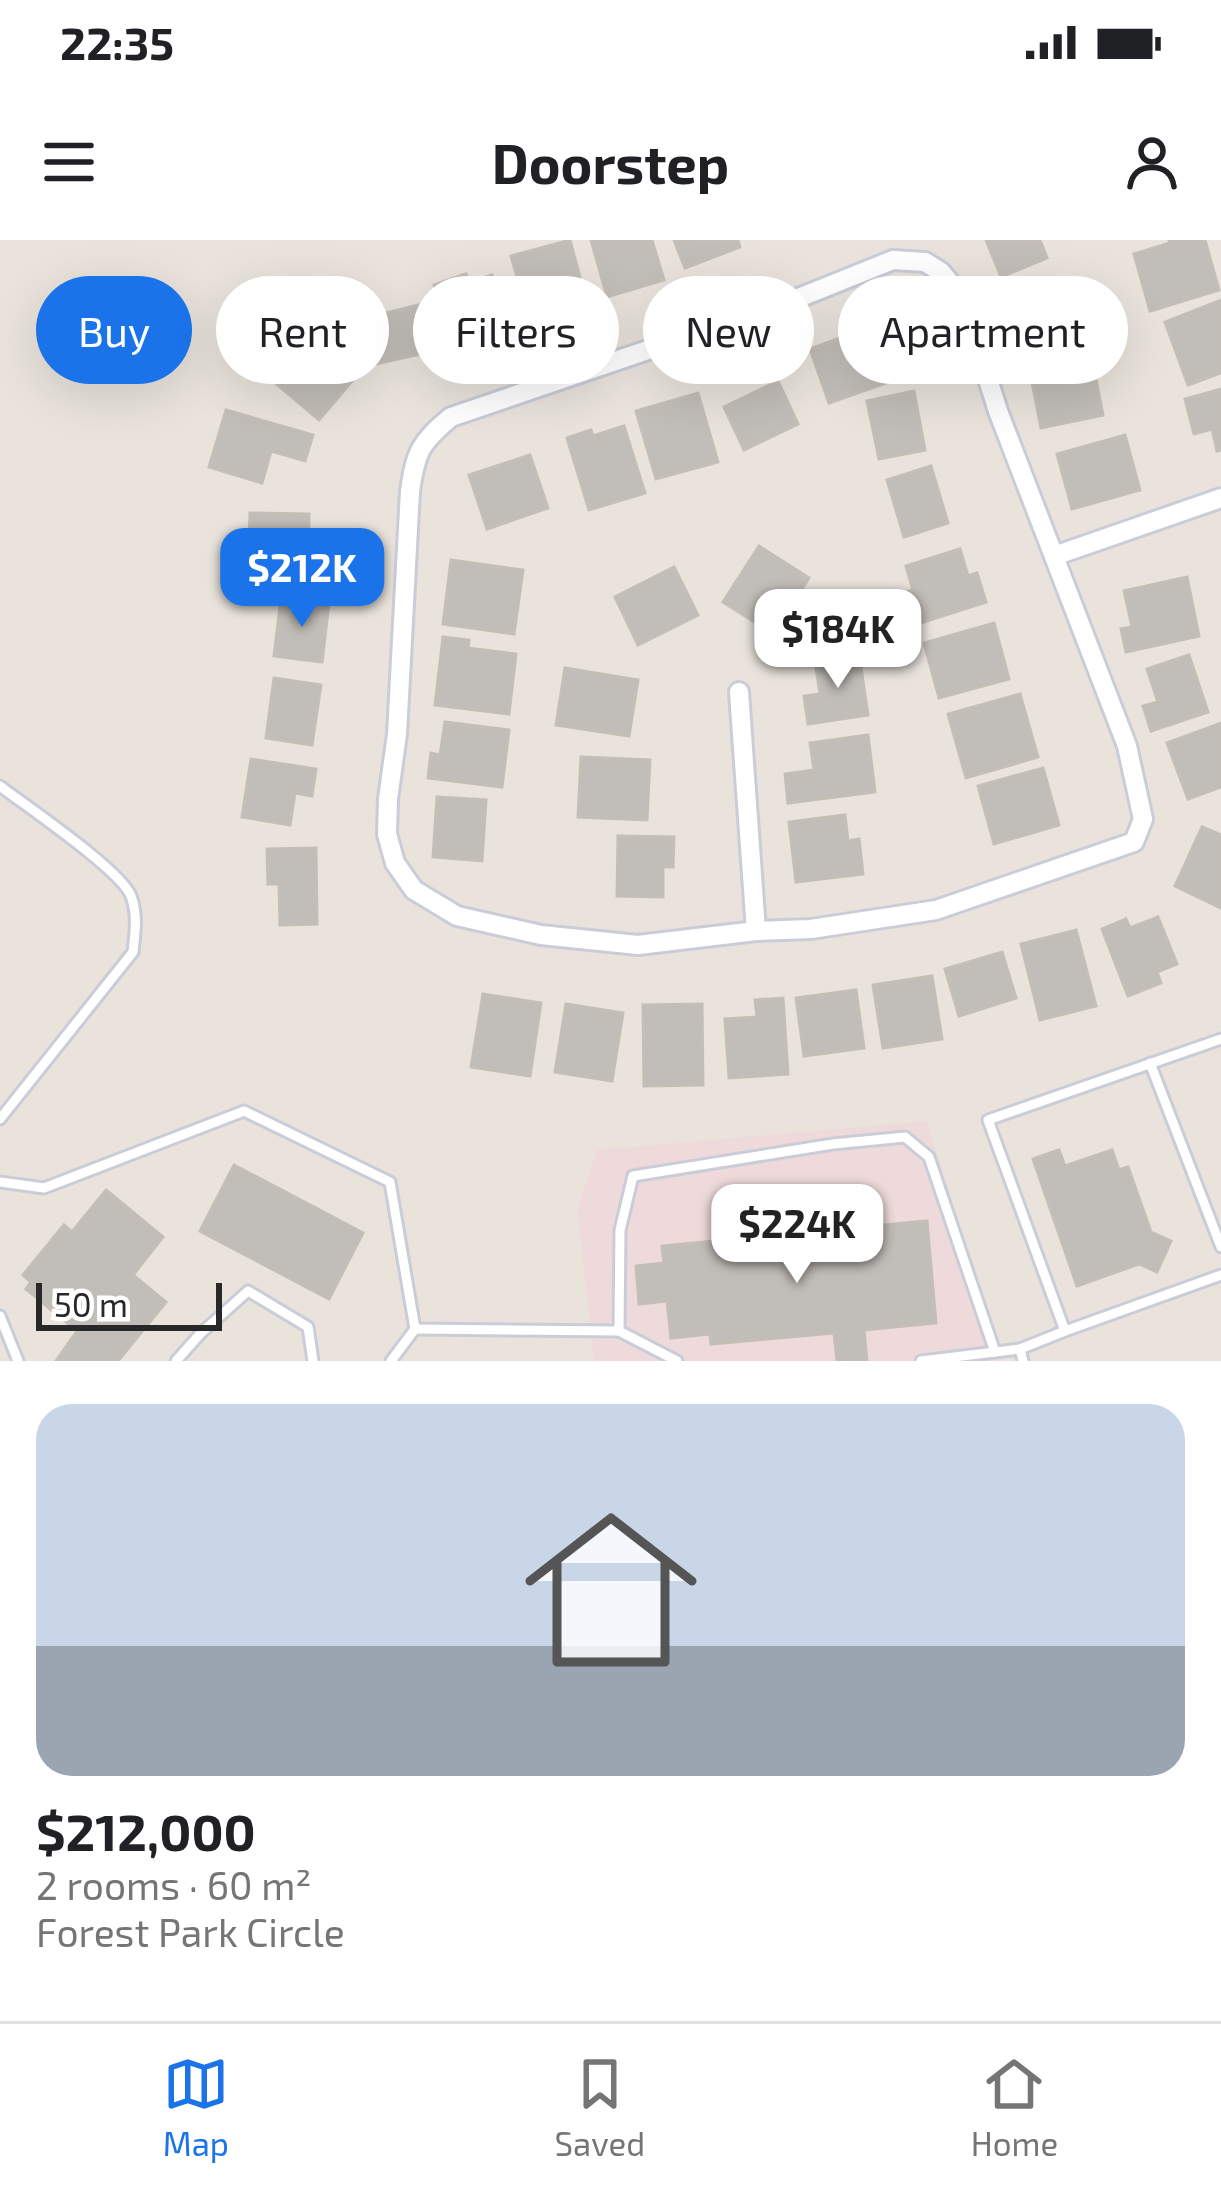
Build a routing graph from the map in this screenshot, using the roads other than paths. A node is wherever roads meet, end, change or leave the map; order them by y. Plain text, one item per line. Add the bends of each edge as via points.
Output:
1 (1221, 498) edge
2 (1054, 556) junction
3 (739, 692) dead end
4 (0, 786) edge
5 (756, 931) junction
6 (1221, 1039) edge
7 (1150, 1063) junction
8 (0, 1119) edge
9 (0, 1182) edge
10 (1221, 1247) edge
11 (1221, 1275) edge
12 (0, 1316) edge
13 (415, 1329) junction
14 (619, 1331) junction
15 (1065, 1331) junction
16 (1020, 1348) junction
17 (994, 1352) junction
18 (18, 1361) edge
19 (176, 1361) edge
20 (313, 1361) edge
21 (391, 1361) edge
22 (677, 1361) edge
23 (921, 1361) edge
24 (1023, 1361) edge

1 - 2 street
2 - 5 street via 1127,746 1143,819 1134,842 936,910
2 - 5 street via 972,329 953,286 925,262 893,260 451,417 424,440 408,512 388,799 394,863 414,890 457,916 541,934 638,945
3 - 5 street
4 - 8 lane via 110,870 130,892 137,922 133,952
6 - 7 lane
7 - 10 lane
7 - 15 lane via 988,1120
9 - 13 lane via 44,1188 244,1111 390,1182
11 - 15 lane
12 - 18 lane
13 - 14 lane
13 - 21 lane
14 - 17 lane via 620,1230 633,1176 904,1137 928,1157
14 - 22 lane
15 - 16 lane
16 - 17 lane
16 - 24 lane
17 - 23 lane
19 - 20 lane via 248,1292 308,1327

